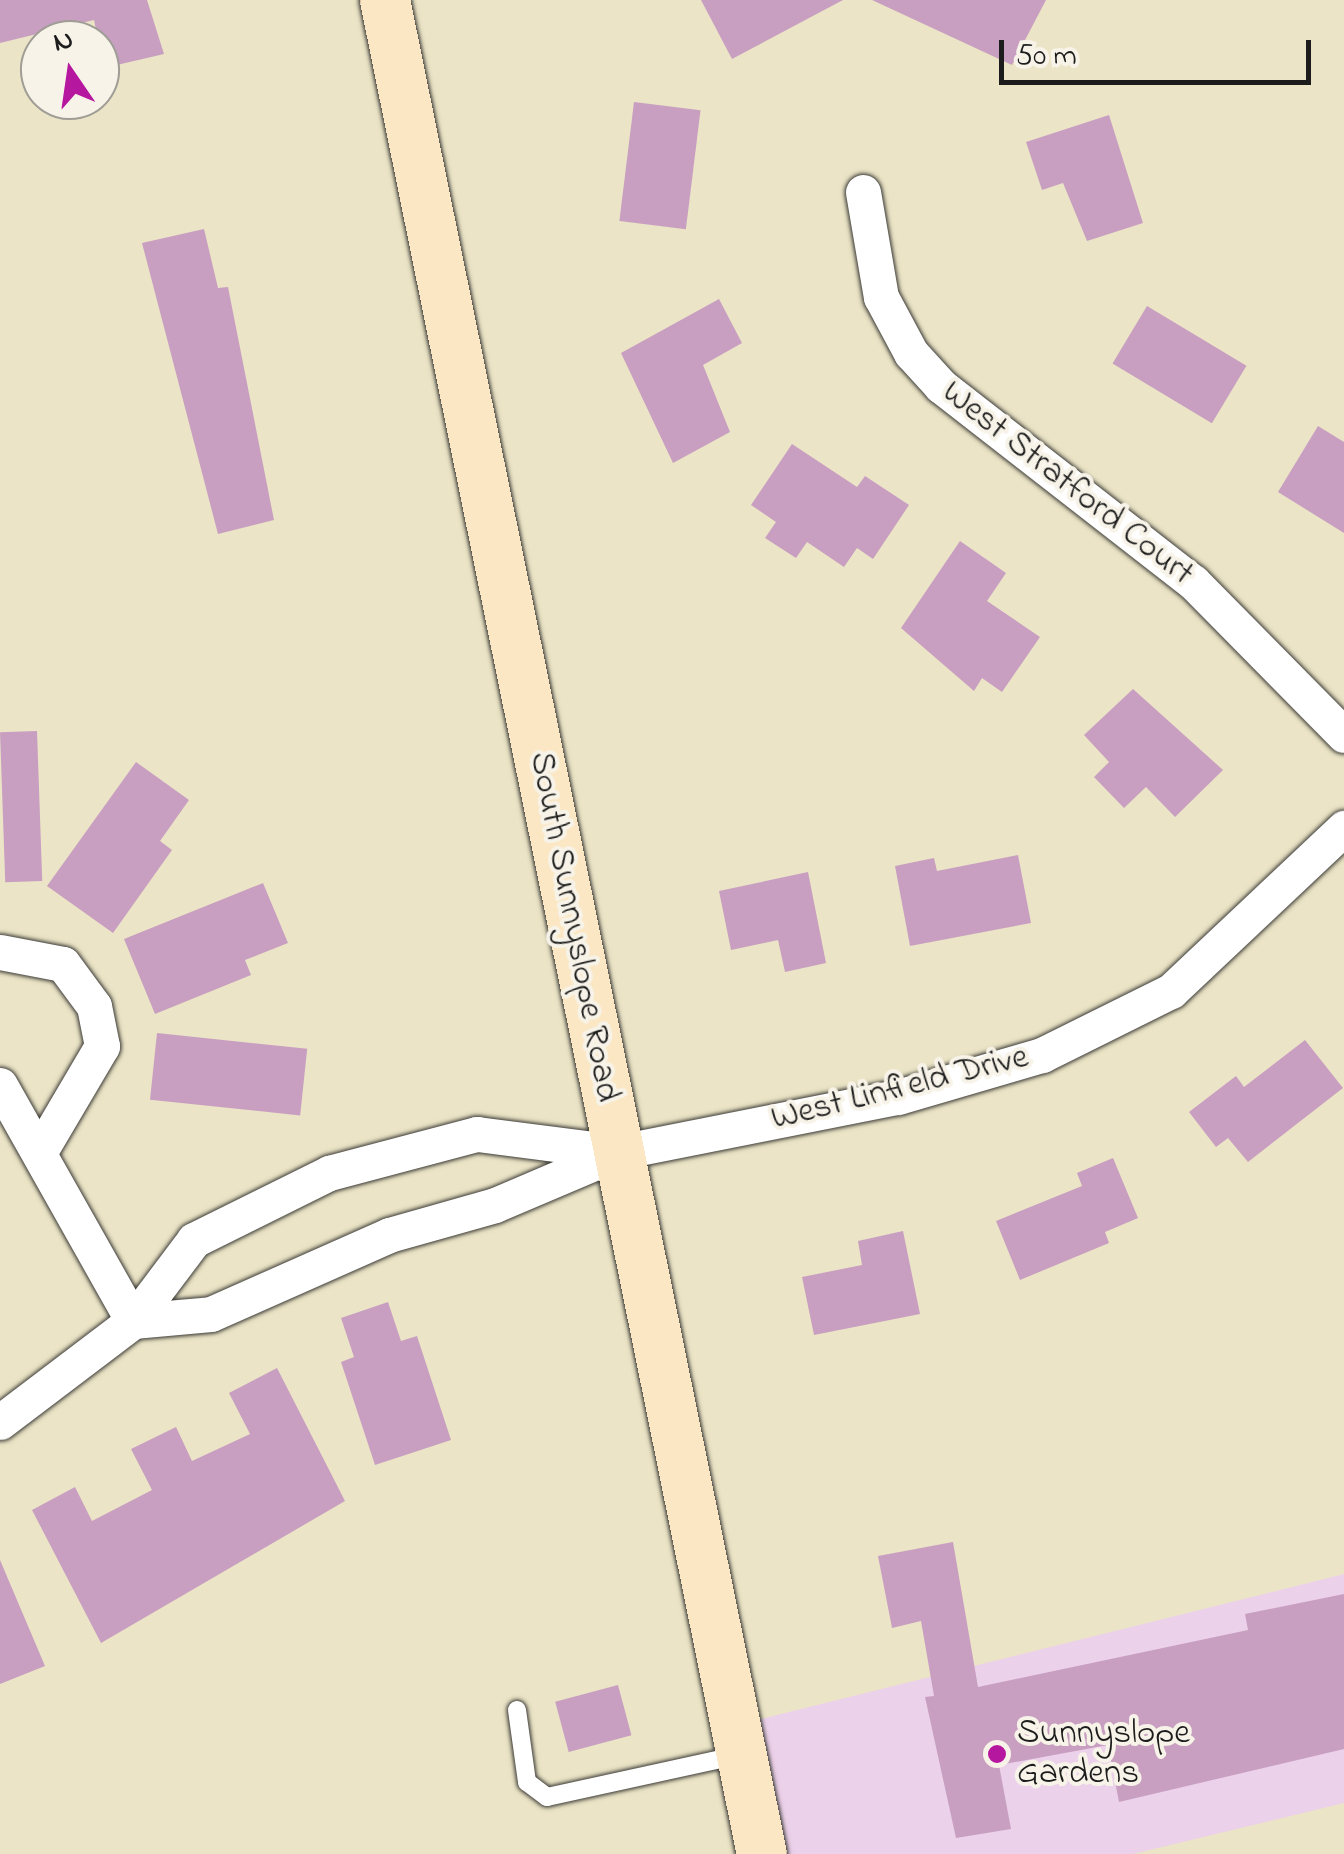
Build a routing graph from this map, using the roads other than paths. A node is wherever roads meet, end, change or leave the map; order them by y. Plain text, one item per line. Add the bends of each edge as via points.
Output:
1 (385, 0) edge
2 (863, 192) dead end
3 (1344, 735) edge
4 (1344, 828) edge
5 (0, 952) edge
6 (0, 1085) edge
7 (619, 1152) junction
8 (39, 1153) junction
9 (133, 1321) junction
10 (0, 1422) edge
11 (517, 1710) dead end
12 (740, 1755) junction
13 (762, 1854) edge

1 - 7 street, South Sunnyslope Road
2 - 3 street, West Stratford Court via 881,298 911,352 941,386 1193,582
4 - 7 street, West Linfield Drive via 1183,981 1090,1033 898,1097
5 - 8 street via 63,964 94,1006 102,1046
6 - 8 street
7 - 9 street, West Linfield Drive via 210,1314
7 - 9 street, West Linfield Drive via 477,1134 329,1173 194,1240
7 - 12 street, South Sunnyslope Road
8 - 9 street
9 - 10 street, West Linfield Drive
11 - 12 lane via 527,1782 547,1798
12 - 13 street, South Sunnyslope Road

